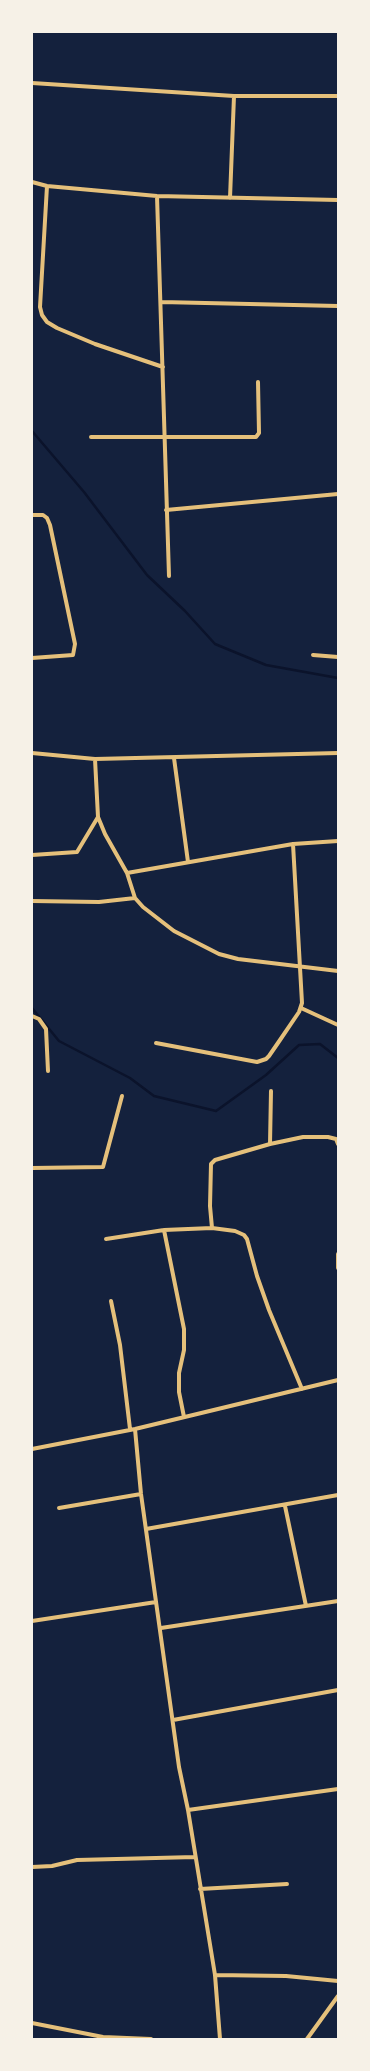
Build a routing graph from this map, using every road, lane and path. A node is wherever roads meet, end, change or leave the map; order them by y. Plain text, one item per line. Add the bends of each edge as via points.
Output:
1 (32, 83) edge
2 (234, 96) junction
3 (338, 96) edge
4 (32, 182) edge
5 (48, 186) junction
6 (157, 196) junction
7 (230, 198) junction
8 (338, 200) edge
9 (161, 302) junction
10 (338, 306) edge
11 (163, 367) junction
12 (258, 382) dead end
13 (91, 436) dead end
14 (165, 438) junction
15 (338, 494) edge
16 (166, 510) junction
17 (32, 515) edge
18 (169, 576) dead end
19 (313, 655) dead end
20 (338, 657) edge
21 (32, 658) edge
22 (32, 753) edge
23 (338, 753) edge
24 (174, 758) junction
25 (95, 759) junction
26 (98, 817) junction
27 (338, 840) edge
28 (293, 844) junction
29 (32, 855) edge
30 (188, 862) junction
31 (127, 873) junction
32 (135, 898) junction
33 (32, 901) edge
34 (300, 968) junction
35 (338, 971) edge
36 (302, 1008) junction
37 (32, 1016) edge
38 (338, 1024) edge
39 (156, 1043) dead end
40 (48, 1071) dead end
41 (271, 1092) dead end
42 (122, 1096) dead end
43 (270, 1144) junction
44 (338, 1144) edge
45 (32, 1168) edge
46 (212, 1228) junction
47 (164, 1230) junction
48 (106, 1239) dead end
49 (338, 1254) edge
50 (338, 1268) edge
51 (111, 1301) dead end
52 (338, 1380) edge
53 (302, 1389) junction
54 (184, 1417) junction
55 (133, 1429) junction
56 (32, 1449) edge
57 (141, 1494) junction
58 (338, 1495) edge
59 (285, 1506) junction
60 (59, 1508) dead end
61 (146, 1529) junction
62 (338, 1601) edge
63 (156, 1602) junction
64 (306, 1606) junction
65 (32, 1621) edge
66 (161, 1628) junction
67 (338, 1690) edge
68 (173, 1720) junction
69 (338, 1789) edge
70 (188, 1810) junction
71 (195, 1857) junction
72 (32, 1867) edge
73 (287, 1884) dead end
74 (200, 1889) junction
75 (215, 1975) junction
76 (338, 1981) edge
77 (338, 1996) edge
78 (32, 2023) edge
79 (151, 2039) edge
80 (220, 2039) edge
81 (307, 2039) edge

1 - 2 street
2 - 3 street
2 - 7 street
4 - 5 street
5 - 6 street
5 - 11 street via 40,307 47,322 95,344
6 - 7 street
6 - 9 street
7 - 8 street
9 - 10 street
9 - 11 street
11 - 14 street
12 - 14 street via 258,436
13 - 14 street
14 - 16 street
15 - 16 street
16 - 18 street
17 - 21 street via 42,515 47,518 50,525 75,644 73,654 67,656
19 - 20 street
22 - 25 street
23 - 24 street
24 - 25 street
24 - 30 street
25 - 26 street
26 - 29 street via 77,852
26 - 31 street
27 - 28 street
28 - 30 street
28 - 34 street
30 - 31 street
31 - 32 street
32 - 33 street via 99,902
32 - 34 street via 172,930 219,954
34 - 35 street
34 - 36 street
36 - 38 street
36 - 39 street via 270,1056 262,1061
37 - 40 street via 39,1019 46,1029
41 - 43 street
42 - 45 street via 102,1167
43 - 44 street via 321,1136 336,1139
43 - 46 street via 221,1158 211,1164
46 - 47 street
46 - 53 street via 235,1231 247,1239 269,1310
47 - 48 street
47 - 54 street via 184,1329 179,1392
49 - 50 street
51 - 55 street
52 - 53 street
53 - 54 street
54 - 55 street
55 - 56 street
55 - 57 street
57 - 60 street
57 - 61 street
58 - 59 street
59 - 61 street
59 - 64 street
61 - 63 street
62 - 64 street
63 - 65 street
63 - 66 street
64 - 66 street
66 - 68 street
67 - 68 street
68 - 70 street
69 - 70 street
70 - 71 street
71 - 72 street via 76,1860 60,1865
71 - 74 street
73 - 74 street
74 - 75 street
75 - 76 street via 286,1976
75 - 80 street
77 - 81 street
78 - 79 street via 103,2037

